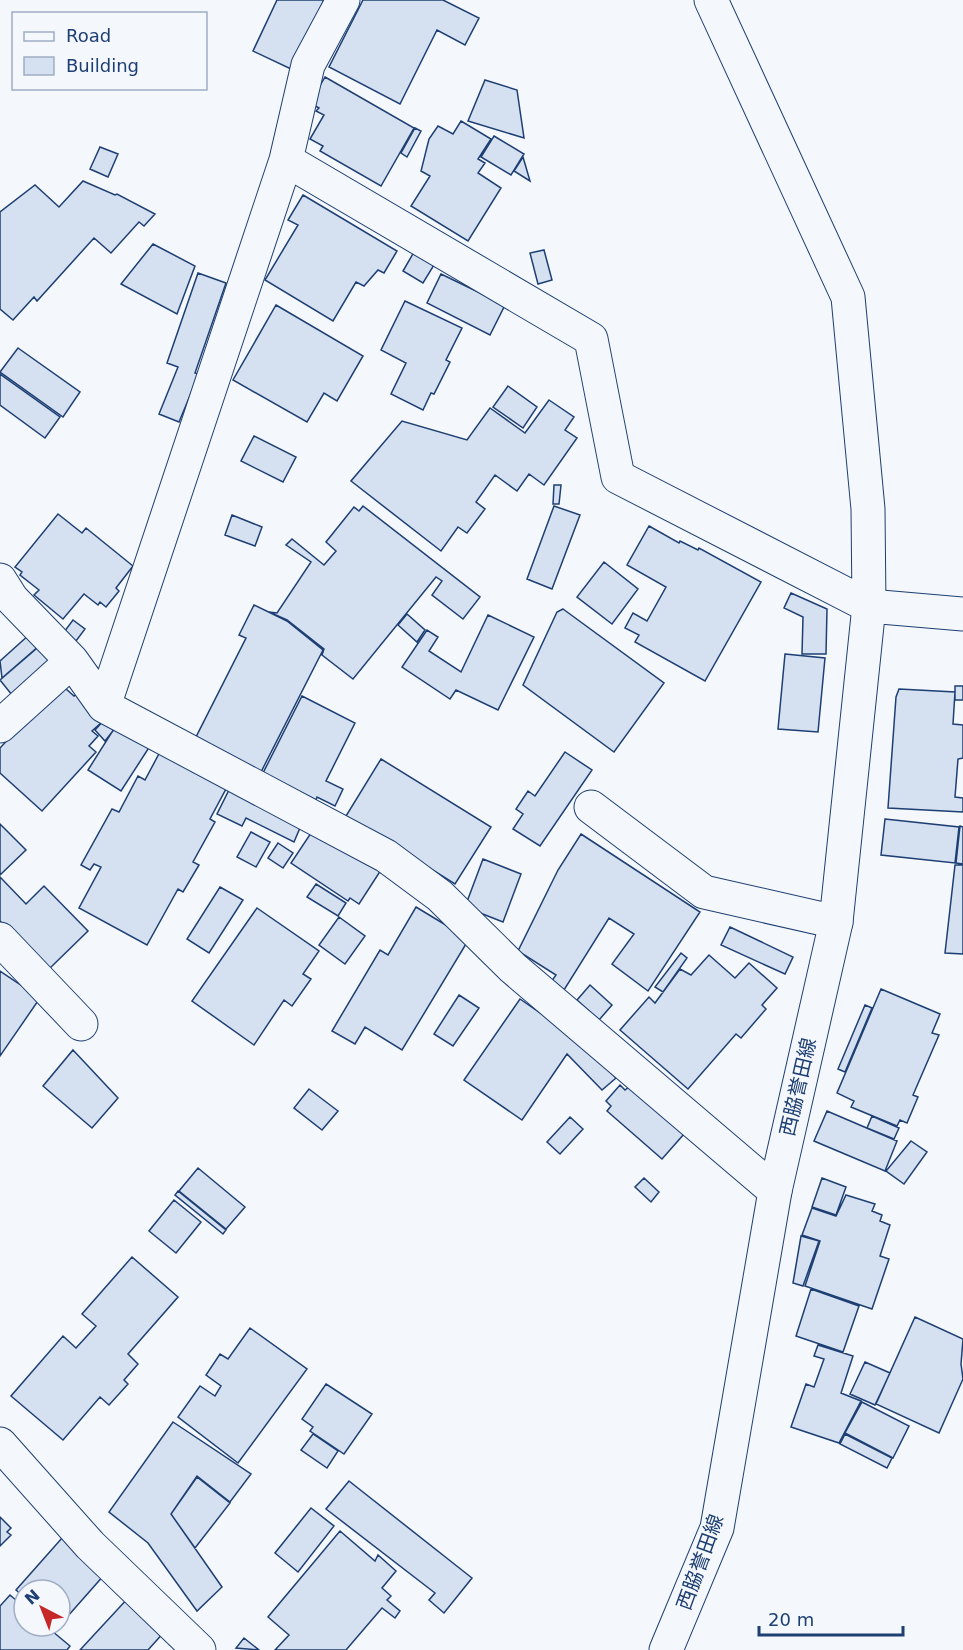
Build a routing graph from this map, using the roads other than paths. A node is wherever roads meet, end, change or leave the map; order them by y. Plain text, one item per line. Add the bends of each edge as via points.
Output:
1 (343, 0) edge
2 (711, 0) edge
3 (286, 160) junction
4 (0, 580) edge
5 (869, 606) junction
6 (963, 614) edge
7 (72, 661) junction
8 (104, 706) junction
9 (0, 726) edge
10 (591, 807) dead end
11 (836, 922) junction
12 (0, 939) edge
13 (81, 1024) dead end
14 (775, 1191) junction
15 (0, 1444) edge
16 (200, 1650) edge
17 (666, 1650) edge

1 - 3 street via 308,65
2 - 5 street, 西脇誉田線 via 848,297 868,509
3 - 5 street via 591,339 618,477
3 - 8 street
4 - 7 street via 12,599
5 - 6 street
5 - 11 street, 西脇誉田線
7 - 8 street
7 - 9 street
8 - 14 street via 386,856 440,896 513,968
10 - 11 street via 704,892
11 - 14 street, 西脇誉田線
12 - 13 street
14 - 17 street, 西脇誉田線 via 717,1528
15 - 16 street via 90,1545

